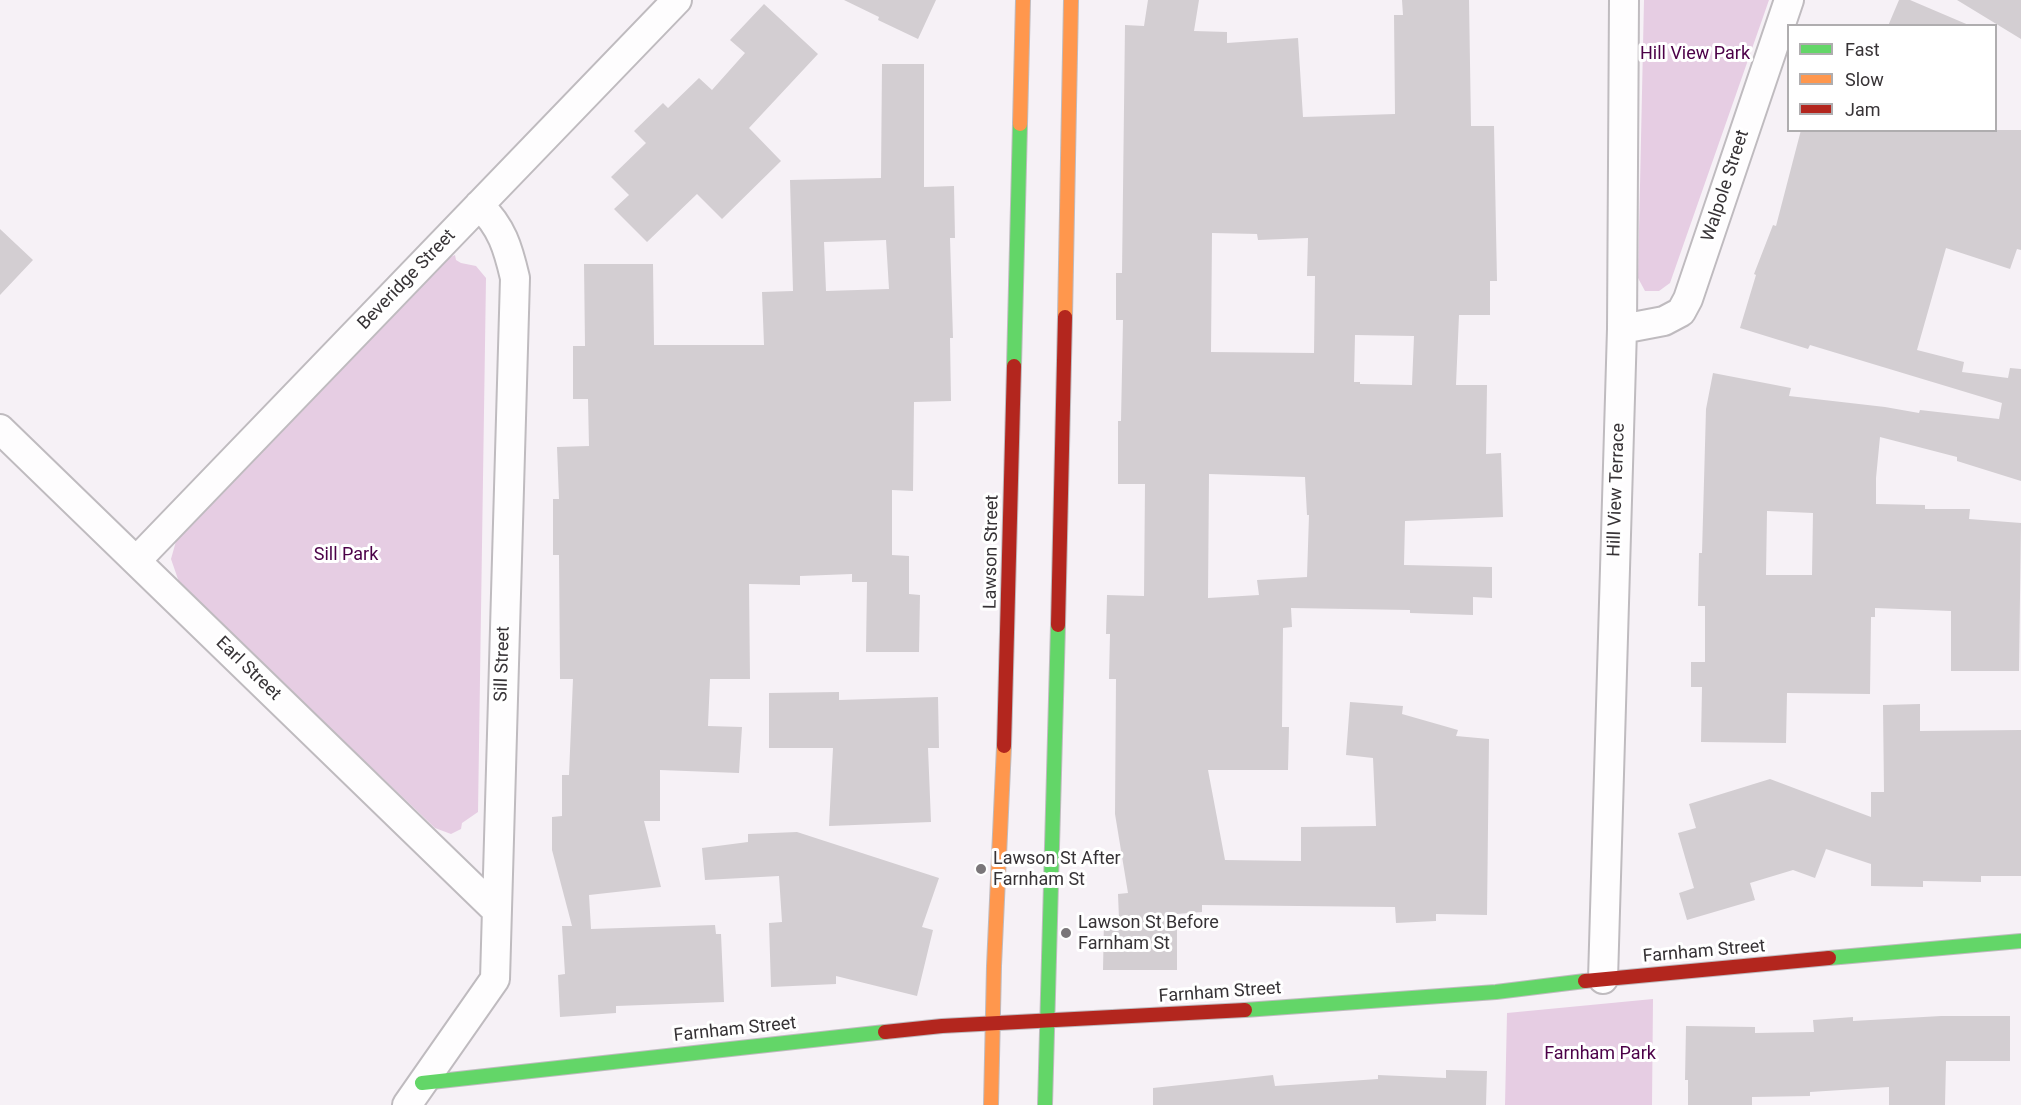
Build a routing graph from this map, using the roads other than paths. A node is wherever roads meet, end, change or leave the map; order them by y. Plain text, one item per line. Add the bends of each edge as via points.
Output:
1 (677, 0) edge
2 (1023, 0) edge
3 (1071, 0) edge
4 (1624, 0) edge
5 (1789, 0) edge
6 (479, 205) junction
7 (1622, 329) junction
8 (0, 429) edge
9 (137, 561) junction
10 (496, 910) junction
11 (2021, 941) edge
12 (1603, 979) junction
13 (1047, 1022) junction
14 (993, 1024) junction
15 (415, 1094) edge
16 (991, 1105) edge
17 (1045, 1105) edge

1 - 6 street, Beveridge Street
2 - 14 main road, Lawson Street via 1007,669
3 - 13 main road
4 - 7 street, Hill View Terrace
5 - 7 street, Walpole Street via 1688,299 1681,312 1664,321
6 - 9 street, Beveridge Street
6 - 10 street, Sill Street via 508,246 514,278
7 - 12 street, Hill View Terrace
8 - 9 street, Earl Street
9 - 10 street, Earl Street
10 - 15 street, Sill Street via 495,979
11 - 12 main road, Farnham Street
12 - 13 main road, Farnham Street via 1496,992
13 - 14 main road, Farnham Street
13 - 17 main road
14 - 15 main road, Farnham Street via 878,1032
14 - 16 main road, Lawson Street

